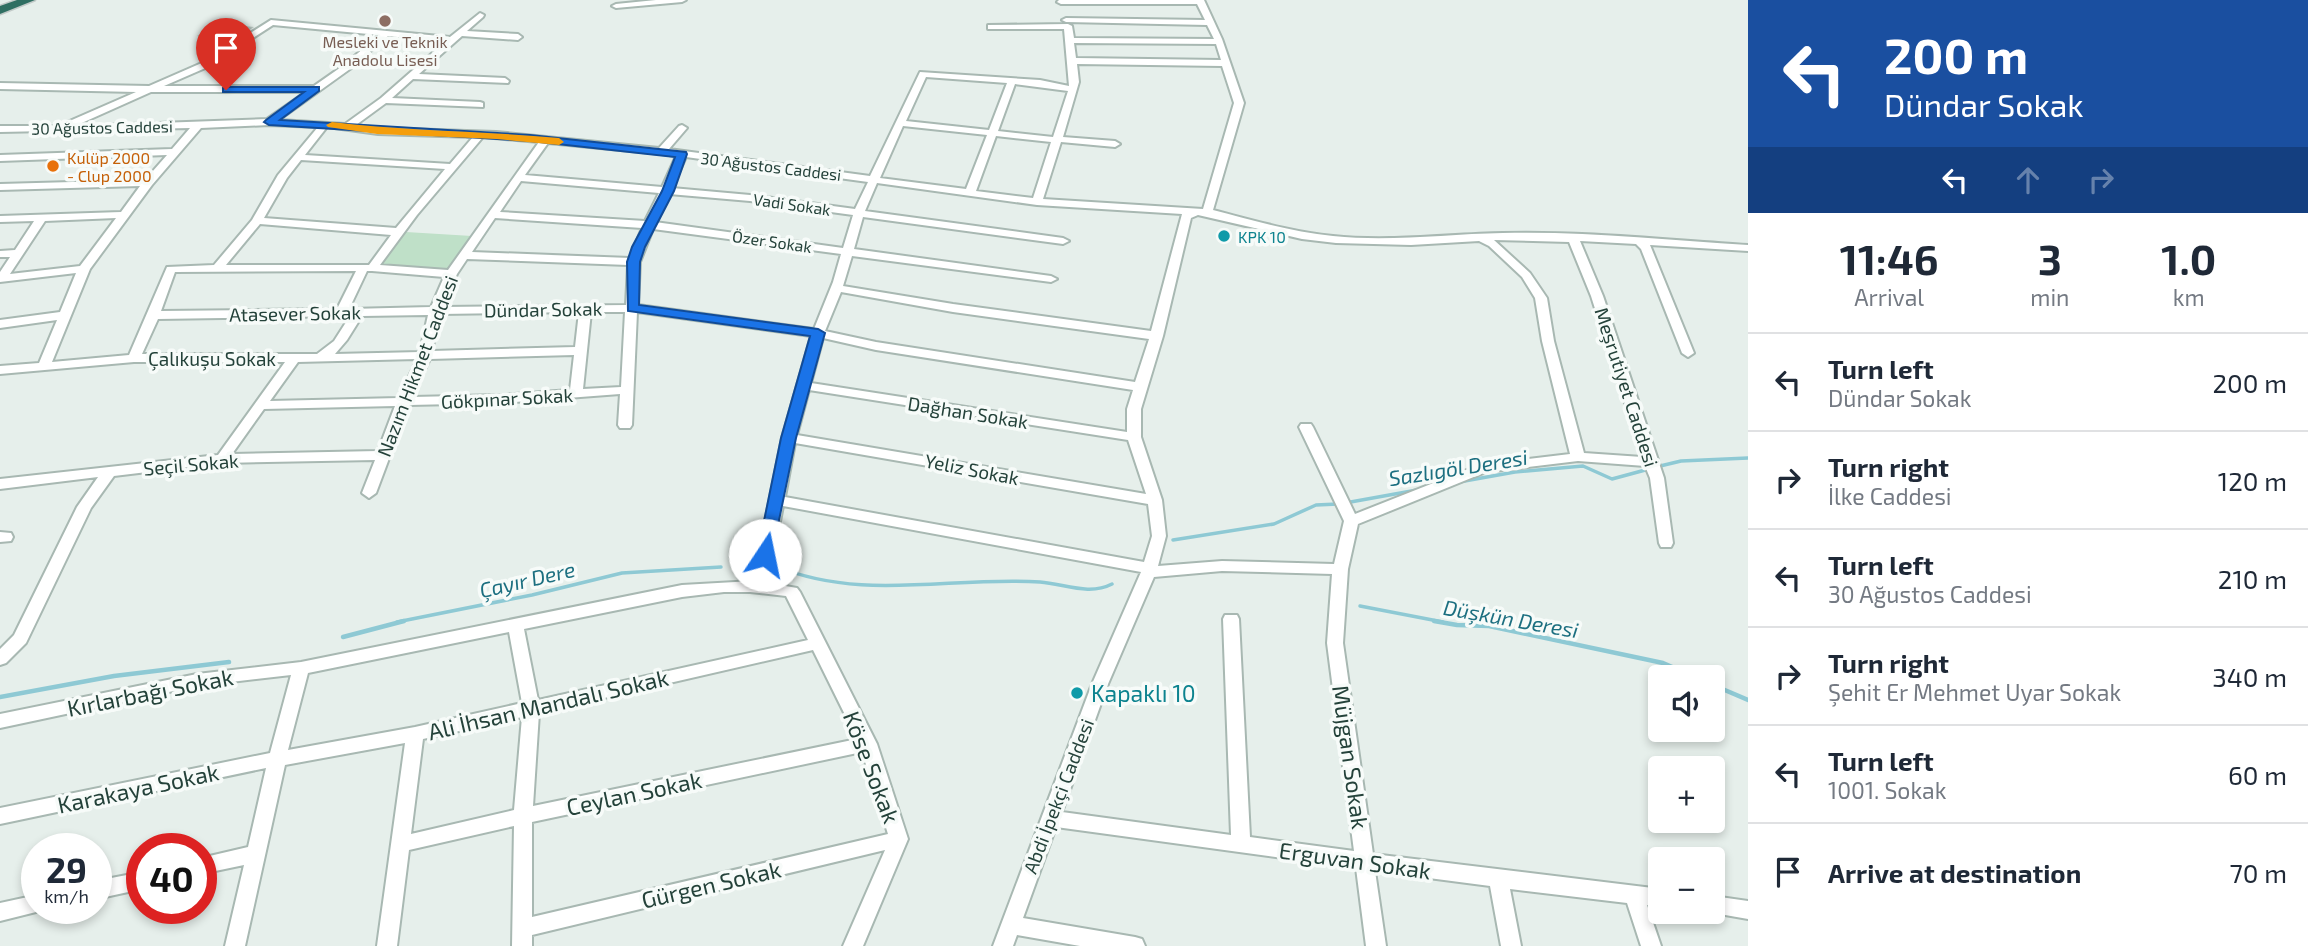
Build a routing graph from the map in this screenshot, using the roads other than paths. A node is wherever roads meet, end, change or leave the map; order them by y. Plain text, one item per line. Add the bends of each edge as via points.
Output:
1 (30, 0) edge
2 (682, 0) edge
3 (1200, 1) edge
4 (1061, 2) edge
5 (624, 4) edge
6 (0, 10) edge
7 (480, 15) dead end
8 (1067, 23) junction
9 (1211, 23) junction
10 (991, 27) dead end
11 (385, 34) junction
12 (457, 36) junction
13 (518, 37) dead end
14 (1070, 40) junction
15 (1219, 42) junction
16 (1074, 61) junction
17 (1227, 64) junction
18 (410, 76) junction
19 (505, 81) dead end
20 (1012, 81) junction
21 (0, 86) edge
22 (153, 89) junction
23 (315, 89) junction
24 (1071, 89) junction
25 (383, 100) junction
26 (480, 105) dead end
27 (269, 122) junction
28 (899, 123) junction
29 (199, 124) junction
30 (325, 124) junction
31 (347, 127) junction
32 (62, 128) junction
33 (682, 128) dead end
34 (0, 129) edge
35 (994, 134) junction
36 (480, 135) junction
37 (1056, 139) junction
38 (545, 140) junction
39 (1115, 144) dead end
40 (662, 151) junction
41 (176, 152) junction
42 (682, 154) junction
43 (297, 157) junction
44 (0, 158) edge
45 (453, 167) junction
46 (519, 178) junction
47 (875, 180) junction
48 (149, 183) junction
49 (0, 187) edge
50 (668, 191) junction
51 (970, 193) junction
52 (1037, 202) junction
53 (1202, 211) junction
54 (859, 212) junction
55 (124, 215) junction
56 (492, 215) junction
57 (41, 217) junction
58 (0, 219) edge
59 (257, 221) junction
60 (650, 225) junction
61 (399, 232) junction
62 (1480, 237) junction
63 (1569, 237) junction
64 (1063, 241) dead end
65 (1639, 241) junction
66 (1748, 248) edge
67 (847, 252) junction
68 (18, 253) junction
69 (0, 254) edge
70 (464, 255) junction
71 (634, 262) junction
72 (368, 268) junction
73 (84, 269) junction
74 (217, 269) junction
75 (451, 274) junction
76 (0, 279) edge
77 (1051, 279) dead end
78 (835, 288) junction
79 (632, 308) junction
80 (585, 309) junction
81 (435, 311) junction
82 (341, 313) junction
83 (358, 313) junction
84 (64, 315) junction
85 (154, 315) junction
86 (0, 324) edge
87 (818, 333) junction
88 (1157, 335) junction
89 (581, 351) junction
90 (1688, 353) dead end
91 (425, 355) junction
92 (134, 358) junction
93 (293, 358) junction
94 (317, 358) junction
95 (44, 365) junction
96 (0, 370) edge
97 (802, 386) junction
98 (1140, 387) junction
99 (627, 390) junction
100 (576, 394) junction
101 (403, 403) junction
102 (260, 405) junction
103 (625, 425) dead end
104 (1306, 427) dead end
105 (1134, 437) junction
106 (789, 438) junction
107 (382, 455) junction
108 (1578, 457) junction
109 (222, 459) junction
110 (1650, 462) junction
111 (110, 471) junction
112 (0, 484) edge
113 (369, 493) dead end
114 (776, 500) junction
115 (1155, 500) junction
116 (1351, 521) junction
117 (1666, 543) dead end
118 (1340, 569) junction
119 (1149, 570) junction
120 (760, 585) junction
121 (792, 592) joint
122 (1231, 619) dead end
123 (516, 626) junction
124 (819, 643) junction
125 (0, 659) edge
126 (301, 668) junction
127 (531, 708) junction
128 (0, 721) edge
129 (415, 734) junction
130 (867, 744) junction
131 (277, 759) junction
132 (0, 816) edge
133 (523, 816) junction
134 (1050, 818) junction
135 (899, 839) junction
136 (401, 844) junction
137 (1241, 844) junction
138 (255, 854) junction
139 (1367, 861) junction
140 (217, 862) edge
141 (1498, 879) junction
142 (1633, 895) junction
143 (1648, 897) edge
144 (21, 907) edge
145 (1725, 907) edge
146 (1748, 910) edge
147 (0, 912) edge
148 (1010, 925) junction
149 (522, 937) edge
150 (235, 946) edge
151 (387, 946) edge
152 (853, 946) edge
153 (1003, 946) edge
154 (1135, 946) edge
155 (1376, 946) edge
156 (1511, 946) edge
157 (1651, 946) edge

1 - 6 highway
2 - 5 street
3 - 4 street
3 - 9 street
7 - 12 street
8 - 9 street
8 - 10 street
8 - 14 street
9 - 15 street
11 - 12 street
11 - 22 street via 271,22 207,64
11 - 23 street
12 - 13 street
12 - 18 street
14 - 15 street
14 - 16 street
15 - 17 street
16 - 17 street
16 - 24 street via 1076,82
17 - 53 street via 1239,103
18 - 19 street
18 - 25 street
20 - 24 street
20 - 28 street via 923,74
20 - 35 street
21 - 22 street
22 - 23 street
22 - 32 street
23 - 27 street
24 - 37 street
25 - 26 street
25 - 31 street
27 - 29 street, 30 Ağustos Caddesi
27 - 30 street, 30 Ağustos Caddesi
28 - 35 street
28 - 47 street
29 - 32 street, 30 Ağustos Caddesi
29 - 41 street
30 - 31 street, 30 Ağustos Caddesi
30 - 43 street
31 - 36 street, 30 Ağustos Caddesi
32 - 34 street, 30 Ağustos Caddesi
33 - 40 street
35 - 37 street
35 - 51 street
36 - 38 street, 30 Ağustos Caddesi
36 - 45 street
37 - 39 street
37 - 52 street
38 - 40 street, 30 Ağustos Caddesi
38 - 46 street, Nazım Hikmet Caddesi
40 - 42 street, 30 Ağustos Caddesi
41 - 44 street
41 - 48 street
42 - 47 street, 30 Ağustos Caddesi
42 - 50 street
43 - 45 street
43 - 59 street
45 - 61 street
46 - 50 street, Vadi Sokak
46 - 56 street, Nazım Hikmet Caddesi
47 - 51 street, 30 Ağustos Caddesi
47 - 54 street
48 - 49 street
48 - 55 street
50 - 54 street, Vadi Sokak
50 - 60 street
51 - 52 street, 30 Ağustos Caddesi
52 - 53 street, 30 Ağustos Caddesi
53 - 62 street, 30 Ağustos Caddesi via 1336,240 1411,242
53 - 88 street, Abdi İpekçi Caddesi via 1186,216
54 - 64 street, Vadi Sokak
54 - 67 street
55 - 57 street
55 - 73 street
56 - 60 street, Özer Sokak
56 - 70 street, Nazım Hikmet Caddesi
57 - 58 street
57 - 68 street
59 - 61 street
59 - 74 street
60 - 67 street, Özer Sokak
60 - 71 street
61 - 72 street
62 - 63 street, 30 Ağustos Caddesi
62 - 108 street via 1526,275 1541,298
63 - 65 street, 30 Ağustos Caddesi
63 - 110 street, Meşrutiyet Caddesi via 1597,296
65 - 66 street, 30 Ağustos Caddesi
65 - 90 street via 1646,247
67 - 77 street, Özer Sokak
67 - 78 street
68 - 69 street
68 - 76 street
70 - 71 street
70 - 75 street, Nazım Hikmet Caddesi
71 - 79 street
72 - 74 street
72 - 75 street
72 - 82 street
73 - 76 street
73 - 84 street
74 - 85 street via 171,269
75 - 81 street, Nazım Hikmet Caddesi
78 - 87 street
78 - 88 street
79 - 80 street, Dündar Sokak
79 - 87 street, Dündar Sokak
79 - 99 street
80 - 81 street, Dündar Sokak
80 - 89 street
81 - 83 street, Atasever Sokak
81 - 91 street, Nazım Hikmet Caddesi
82 - 83 street, Atasever Sokak
82 - 85 street, Atasever Sokak
83 - 94 street via 331,353
84 - 86 street
84 - 95 street
85 - 92 street
87 - 97 street
87 - 98 street, Dündar Sokak
88 - 98 street, Abdi İpekçi Caddesi
89 - 91 street, Çalıkuşu Sokak
89 - 100 street
91 - 94 street, Çalıkuşu Sokak
91 - 101 street, Nazım Hikmet Caddesi
92 - 93 street, Çalıkuşu Sokak
92 - 95 street, Çalıkuşu Sokak
93 - 94 street, Çalıkuşu Sokak
93 - 102 street
95 - 96 street, Çalıkuşu Sokak
97 - 105 street, Dağhan Sokak
97 - 106 street
98 - 105 street, Abdi İpekçi Caddesi
99 - 100 street, Gökpınar Sokak
99 - 103 street
100 - 101 street, Gökpınar Sokak
101 - 102 street, Gökpınar Sokak
101 - 107 street, Nazım Hikmet Caddesi
102 - 109 street
104 - 116 street
105 - 115 street, Abdi İpekçi Caddesi
106 - 114 street
106 - 115 street, Yeliz Sokak
107 - 109 street, Seçil Sokak
107 - 113 street, Nazım Hikmet Caddesi
108 - 110 street
108 - 116 street via 1484,468
109 - 111 street, Seçil Sokak
110 - 117 street, Meşrutiyet Caddesi via 1657,478
111 - 112 street, Seçil Sokak
111 - 125 street via 84,507 20,639
114 - 119 street
114 - 120 street
115 - 119 street, Abdi İpekçi Caddesi via 1159,536
116 - 118 street, Müjgan Sokak
118 - 119 street via 1222,566
118 - 139 street, Müjgan Sokak via 1335,643
119 - 134 street, Abdi İpekçi Caddesi
120 - 121 street, Kırlarbağı Sokak
120 - 123 street, Kırlarbağı Sokak via 682,591
121 - 124 street, Köse Sokak
122 - 137 street
123 - 126 street, Kırlarbağı Sokak
123 - 127 street
124 - 127 street, Ali İhsan Mandalı Sokak
124 - 130 street, Köse Sokak
126 - 128 street, Kırlarbağı Sokak via 197,680
126 - 131 street
127 - 129 street, Ali İhsan Mandalı Sokak
127 - 133 street
129 - 131 street, Ali İhsan Mandalı Sokak
129 - 136 street
130 - 133 street, Ceylan Sokak
130 - 135 street, Köse Sokak
131 - 132 street, Karakaya Sokak
131 - 138 street
133 - 136 street, Ceylan Sokak
133 - 149 street
134 - 137 street, Erguvan Sokak
134 - 148 street, Abdi İpekçi Caddesi
135 - 149 street, Gürgen Sokak
135 - 152 street, Köse Sokak
136 - 151 street
137 - 139 street, Erguvan Sokak
138 - 140 street
138 - 150 street
139 - 141 street, Erguvan Sokak
139 - 155 street, Müjgan Sokak
141 - 142 street, Erguvan Sokak
141 - 156 street
142 - 143 street, Erguvan Sokak
142 - 157 street
144 - 147 street
145 - 146 street
148 - 153 street, Abdi İpekçi Caddesi
148 - 154 street

